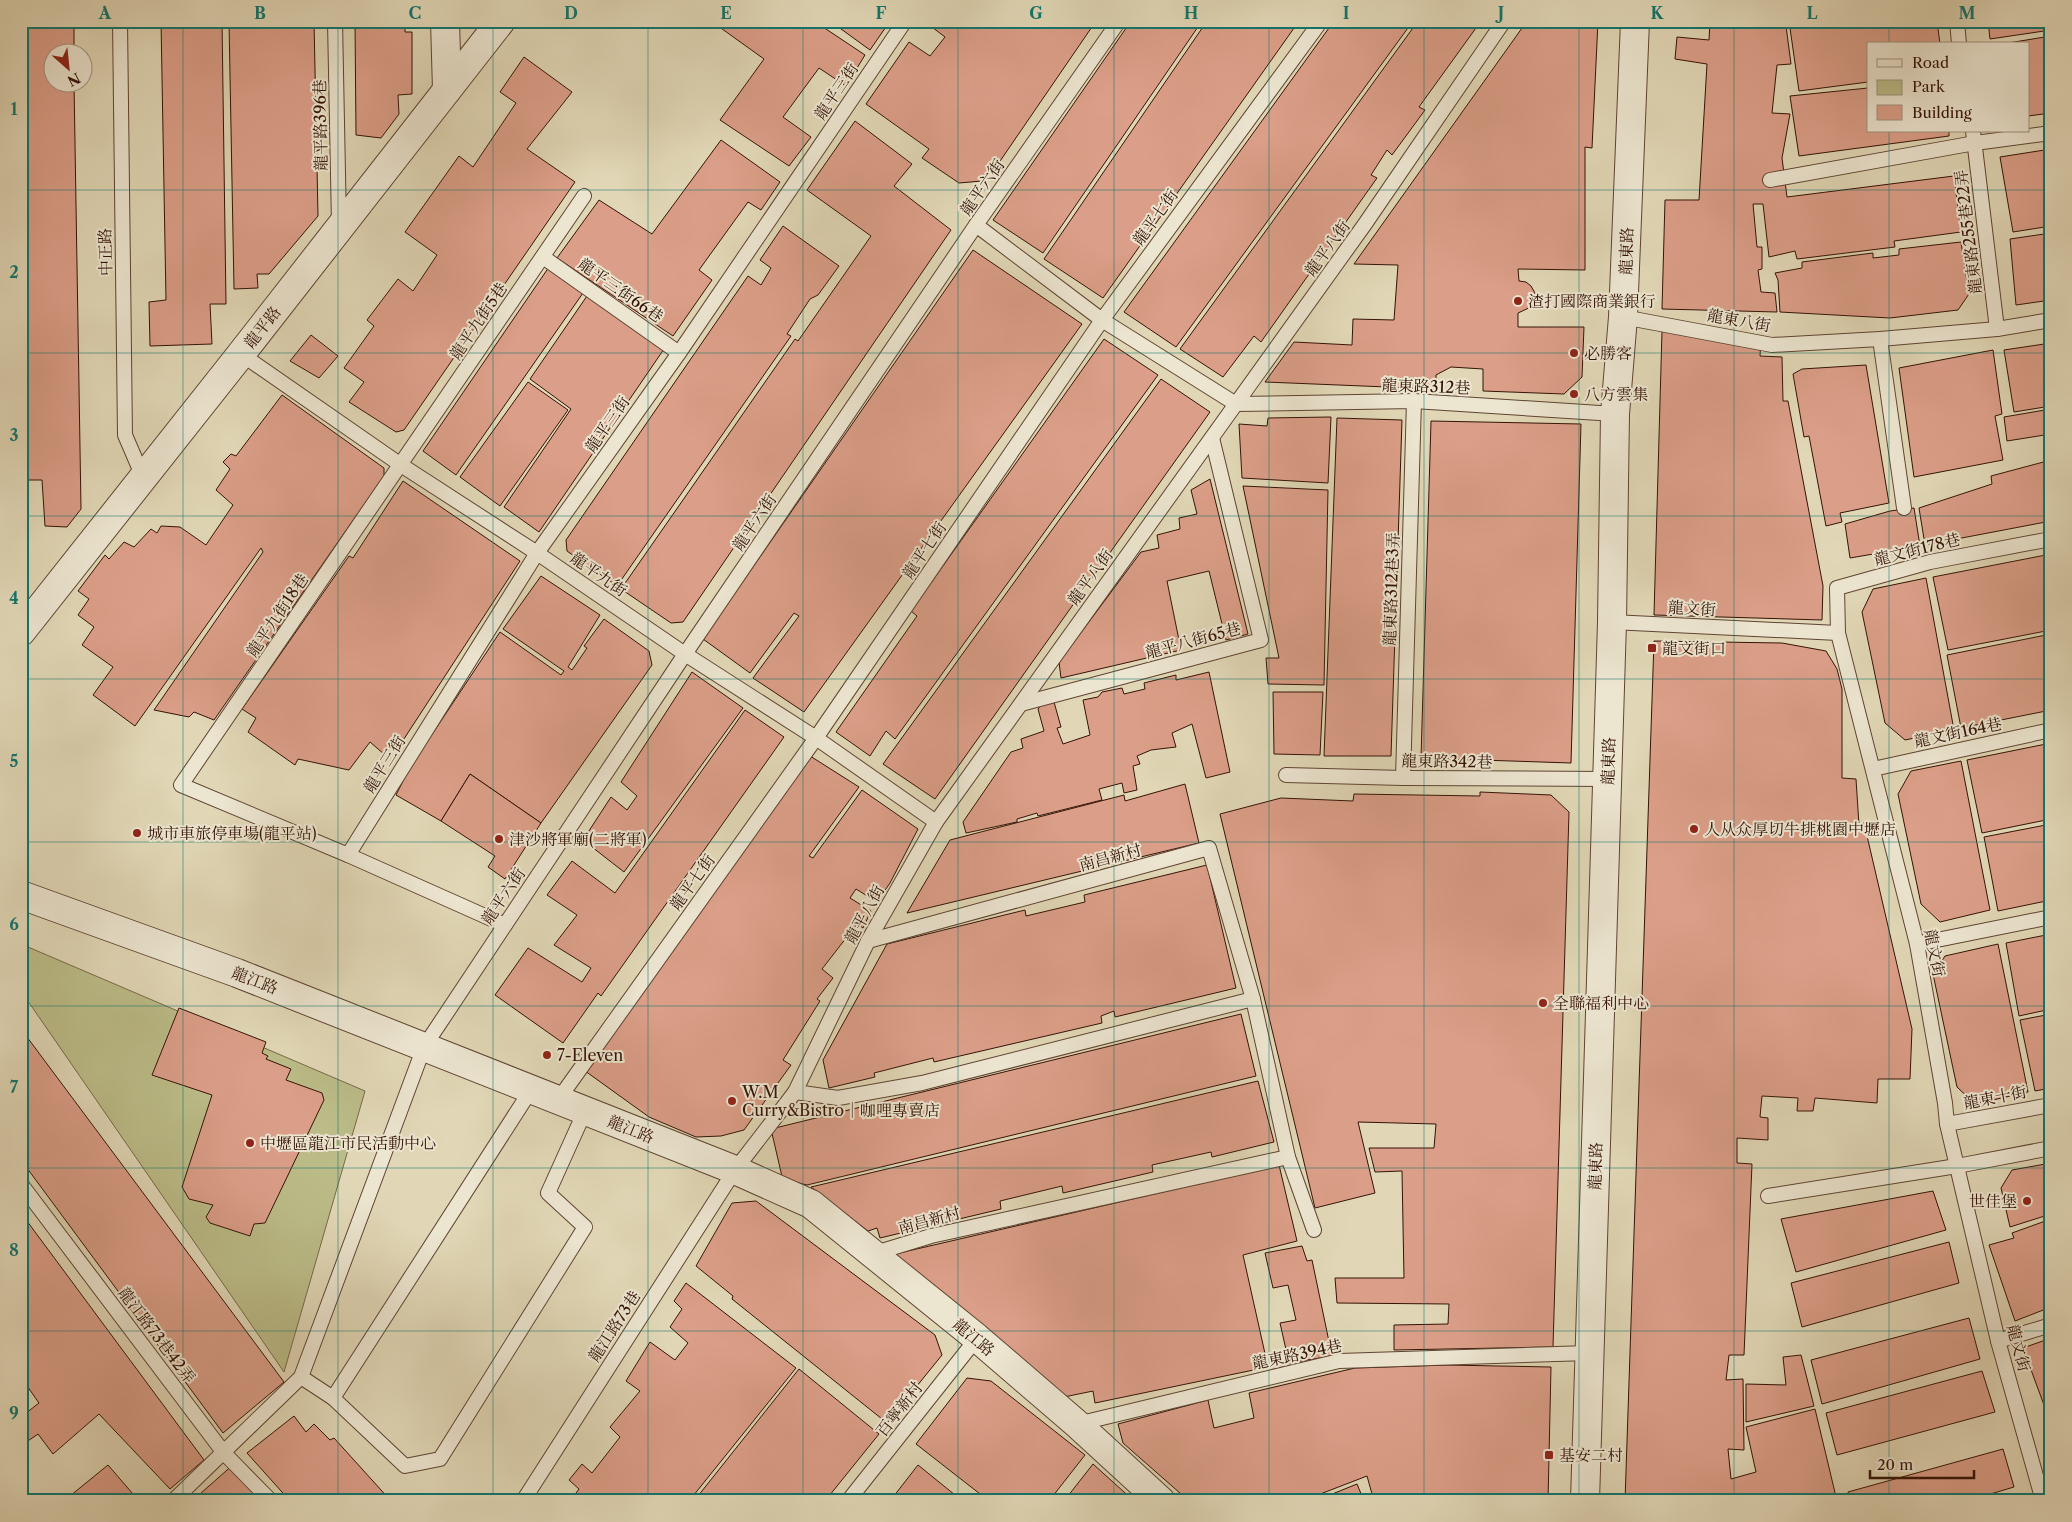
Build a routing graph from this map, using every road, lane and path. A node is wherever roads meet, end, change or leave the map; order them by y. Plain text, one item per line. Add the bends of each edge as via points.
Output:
1 (120, 21) edge
2 (335, 21) edge
3 (445, 21) edge
4 (501, 21) edge
5 (905, 21) edge
6 (1119, 21) edge
7 (1321, 21) edge
8 (1504, 21) edge
9 (1635, 21) edge
10 (1956, 21) edge
11 (1960, 42) edge
12 (447, 90) junction
13 (2051, 133) edge
14 (1974, 137) edge
15 (1770, 180) dead end
16 (584, 196) dead end
17 (976, 226) junction
18 (339, 229) junction
19 (543, 257) junction
20 (1623, 317) junction
21 (1102, 320) junction
22 (2051, 320) edge
23 (1997, 329) junction
24 (1880, 339) junction
25 (679, 353) junction
26 (241, 354) junction
27 (1414, 401) junction
28 (1236, 404) junction
29 (1615, 414) junction
30 (1212, 438) junction
31 (401, 466) junction
32 (143, 478) junction
33 (1904, 508) dead end
34 (2051, 540) edge
35 (537, 553) junction
36 (1612, 622) junction
37 (21, 632) edge
38 (1838, 633) junction
39 (685, 654) junction
40 (1021, 704) junction
41 (2051, 730) edge
42 (816, 738) junction
43 (1873, 769) junction
44 (1286, 775) dead end
45 (1403, 778) junction
46 (1608, 779) junction
47 (936, 822) junction
48 (348, 855) junction
49 (21, 895) edge
50 (2051, 917) edge
51 (505, 925) junction
52 (868, 941) junction
53 (1917, 944) junction
54 (1253, 999) junction
55 (424, 1047) junction
56 (531, 1090) junction
57 (794, 1092) junction
58 (558, 1100) junction
59 (2051, 1104) edge
60 (585, 1111) junction
61 (1947, 1124) junction
62 (2051, 1148) edge
63 (1288, 1157) junction
64 (1957, 1166) junction
65 (735, 1170) junction
66 (21, 1184) edge
67 (1768, 1196) dead end
68 (1314, 1230) dead end
69 (872, 1254) junction
70 (2051, 1325) edge
71 (977, 1338) junction
72 (1998, 1341) junction
73 (1590, 1353) junction
74 (301, 1377) junction
75 (334, 1398) junction
76 (1077, 1424) junction
77 (224, 1452) junction
78 (174, 1500) edge
79 (271, 1501) edge
80 (523, 1501) edge
81 (848, 1501) edge
82 (1161, 1501) edge
83 (1585, 1501) edge
84 (2043, 1501) edge

1 - 32 lane, 中正路 via 124,435
2 - 18 lane, 龍平路396巷
3 - 12 street
4 - 12 street, 龍平路
5 - 25 lane, 龍平三街
6 - 17 lane, 龍平六街
7 - 21 lane, 龍平七街
8 - 28 lane, 龍平八街
9 - 20 street, 龍東路
10 - 11 lane
12 - 18 street, 龍平路
13 - 14 lane
14 - 15 lane
14 - 23 lane, 龍東路255巷22弄
16 - 19 lane, 龍平九街5巷
17 - 21 lane
17 - 39 lane, 龍平六街
18 - 26 street, 龍平路
19 - 25 lane, 龍平三街66巷
19 - 31 lane, 龍平九街5巷
20 - 24 lane, 龍東八街 via 1772,345
20 - 29 street, 龍東路
21 - 28 lane
21 - 42 lane, 龍平七街
22 - 23 lane, 龍東八街
23 - 24 lane, 龍東八街
24 - 33 lane
25 - 35 lane, 龍平三街
26 - 31 lane, 龍平九街
26 - 32 street, 龍平路
27 - 28 lane, 龍東路312巷
27 - 29 lane, 龍東路312巷
27 - 45 lane, 龍東路312巷3弄
28 - 30 lane, 龍平八街
29 - 36 street, 龍東路
30 - 40 lane, 龍平八街
30 - 40 lane, 龍平八街65巷 via 1261,640
31 - 35 lane, 龍平九街
31 - 48 lane, 龍平九街18巷 via 181,785
32 - 37 street, 龍平路
34 - 38 lane, 龍文街178巷 via 1930,562 1837,588
35 - 39 lane, 龍平九街
35 - 48 lane, 龍平三街
36 - 38 lane, 龍文街
36 - 46 street, 龍東路
38 - 43 lane, 龍文街
39 - 42 lane, 龍平九街
39 - 51 lane, 龍平六街
40 - 47 lane, 龍平八街
41 - 43 lane, 龍文街164巷
42 - 47 lane, 龍平九街
42 - 58 lane, 龍平七街
43 - 53 lane, 龍文街
44 - 45 lane, 龍東路342巷
45 - 46 lane, 龍東路342巷
46 - 73 street, 龍東路
47 - 52 lane, 龍平八街
48 - 51 lane
49 - 55 street, 龍江路 via 237,973
50 - 53 lane
51 - 55 lane, 龍平六街
52 - 54 lane, 南昌新村 via 1209,848
52 - 57 lane, 龍平八街
53 - 61 lane, 龍文街
54 - 57 lane via 922,1083 838,1098
54 - 63 lane, 南昌新村
55 - 56 street, 龍江路
55 - 74 lane, 龍平六街
56 - 58 street, 龍江路
56 - 75 lane
57 - 65 lane, 龍平八街
58 - 60 street, 龍江路
59 - 61 lane, 龍東十街
60 - 65 street, 龍江路
60 - 75 lane via 548,1193 585,1227 440,1459 404,1466
61 - 64 lane, 龍文街
62 - 64 lane
63 - 68 lane, 南昌新村
63 - 69 lane, 南昌新村 via 931,1236
64 - 67 lane
64 - 72 lane, 龍文街
65 - 69 street, 龍江路 via 811,1204
65 - 80 lane, 龍江路73巷
66 - 77 lane, 龍江路73巷42弄
69 - 71 street, 龍江路
70 - 72 lane
71 - 76 street, 龍江路
71 - 81 lane, 百寧新村
72 - 84 lane, 龍文街
73 - 76 lane, 龍東路394巷 via 1340,1360
73 - 83 street, 龍東路
74 - 75 lane
74 - 77 lane
76 - 82 street, 龍江路
77 - 78 lane
77 - 79 lane, 龍江路73巷42弄

